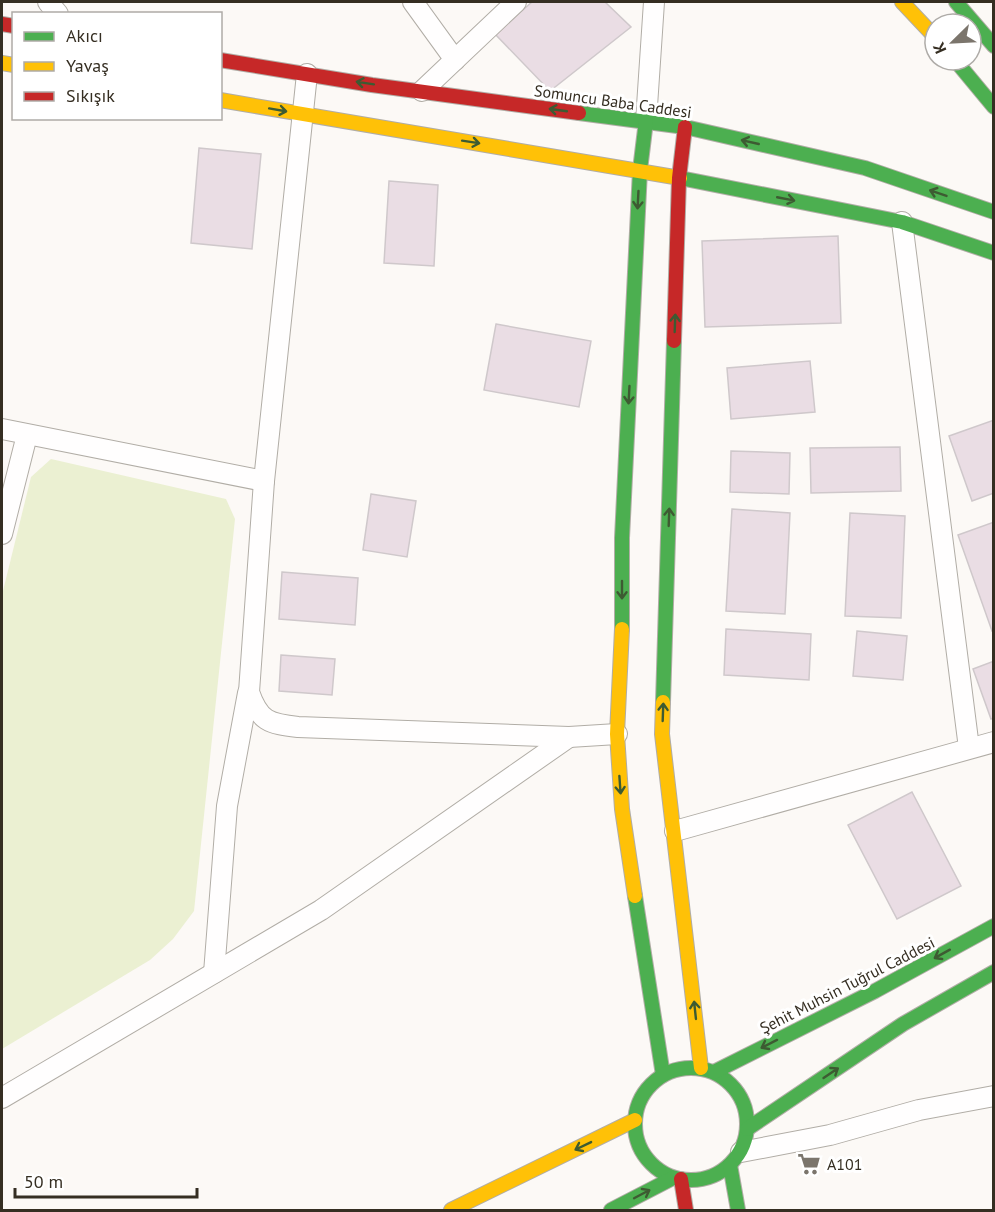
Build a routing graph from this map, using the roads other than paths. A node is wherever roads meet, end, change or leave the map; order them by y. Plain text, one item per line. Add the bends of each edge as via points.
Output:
1 (413, 2) edge
2 (516, 2) edge
3 (654, 2) edge
4 (902, 2) edge
5 (956, 2) edge
6 (923, 24) edge
7 (993, 46) edge
8 (222, 60) edge
9 (455, 60) junction
10 (965, 72) edge
11 (307, 74) junction
12 (422, 91) junction
13 (222, 100) edge
14 (993, 107) edge
15 (303, 114) junction
16 (646, 121) junction
17 (685, 127) junction
18 (640, 170) junction
19 (679, 178) junction
20 (993, 212) edge
21 (902, 222) junction
22 (993, 253) edge
23 (2, 429) edge
24 (27, 435) junction
25 (264, 480) junction
26 (2, 534) edge
27 (249, 692) junction
28 (617, 734) junction
29 (569, 737) junction
30 (993, 742) edge
31 (969, 748) junction
32 (675, 831) junction
33 (993, 926) edge
34 (993, 972) edge
35 (214, 973) junction
36 (708, 1070) junction
37 (663, 1075) junction
38 (993, 1096) edge
39 (2, 1098) edge
40 (635, 1120) junction
41 (747, 1129) junction
42 (735, 1159) junction
43 (677, 1178) junction
44 (451, 1210) edge
45 (611, 1210) edge
46 (686, 1210) edge
47 (738, 1210) edge

1 - 9 street
2 - 9 street
3 - 16 street
4 - 6 main road
5 - 7 main road
8 - 11 main road, Somuncu Baba Caddesi
9 - 12 street
10 - 14 main road
12 -> 11 main road, Somuncu Baba Caddesi
11 - 15 street
16 -> 12 main road, Somuncu Baba Caddesi
13 -> 15 main road
15 -> 18 main road
15 - 25 street
16 - 17 main road, Somuncu Baba Caddesi
16 - 18 main road
17 - 19 main road
20 -> 17 main road, Somuncu Baba Caddesi via 865,168
18 - 19 main road
18 -> 28 main road
19 -> 21 main road
32 -> 19 main road via 662,734
21 - 22 main road
21 - 31 street
23 - 24 street
24 - 25 street
24 - 26 street
25 - 27 street
27 - 29 street via 255,709 270,724
27 - 35 street via 227,806
28 - 29 street
28 -> 37 main road via 622,809
29 - 35 street via 321,910
30 - 31 street
31 - 32 street
36 -> 32 main road
33 -> 36 main road, Şehit Muhsin Tuğrul Caddesi via 875,991
41 -> 34 main road via 903,1024
35 - 39 street
36 - 37 main road via 681,1068
36 - 41 main road via 728,1080 739,1093 746,1108
37 - 40 main road via 642,1096
38 - 42 street via 919,1110
40 - 43 main road via 645,1157
40 -> 44 main road
41 - 42 main road
42 - 43 main road via 708,1178
42 - 47 main road
45 -> 43 main road
43 - 46 main road

